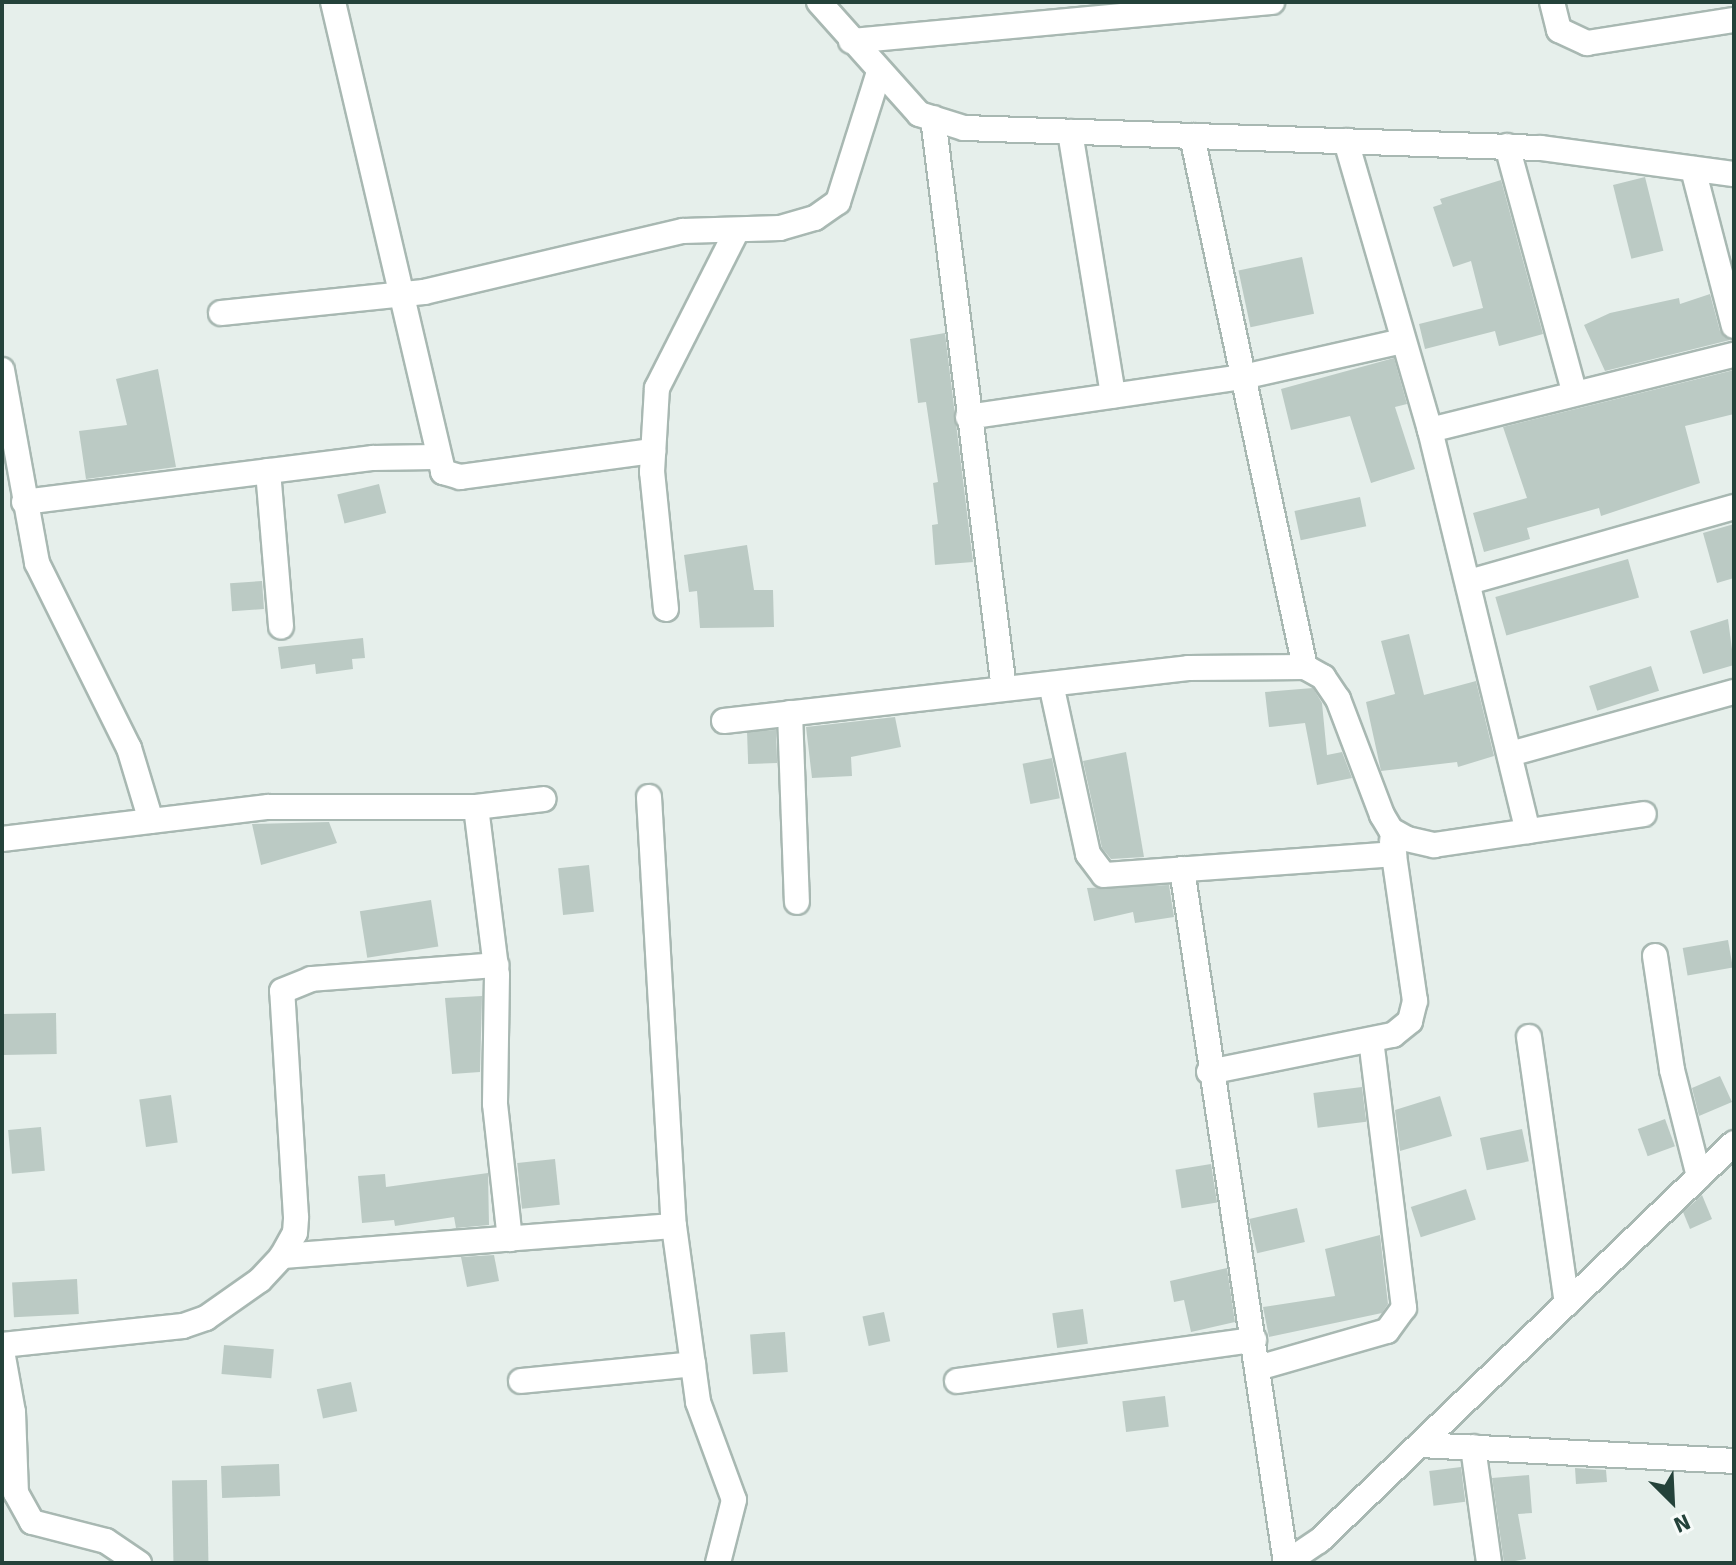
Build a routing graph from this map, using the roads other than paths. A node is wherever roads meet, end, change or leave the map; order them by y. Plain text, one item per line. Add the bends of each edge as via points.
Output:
1 (333, 2) edge
2 (819, 2) edge
3 (1272, 2) edge
4 (1552, 2) edge
5 (1734, 20) edge
6 (851, 41) junction
7 (879, 72) junction
8 (933, 118) junction
9 (1070, 132) junction
10 (1192, 136) junction
11 (1346, 141) junction
12 (1507, 146) junction
13 (1693, 169) junction
14 (1734, 174) edge
15 (736, 232) junction
16 (398, 295) junction
17 (221, 313) dead end
18 (1734, 326) edge
19 (1403, 341) junction
20 (1734, 355) edge
21 (2, 370) edge
22 (1243, 377) junction
23 (1574, 391) junction
24 (1113, 396) junction
25 (968, 417) junction
26 (1430, 430) junction
27 (653, 451) junction
28 (435, 457) junction
29 (268, 471) junction
30 (24, 502) junction
31 (1734, 507) edge
32 (1469, 582) junction
33 (666, 609) dead end
34 (281, 626) dead end
35 (1305, 667) junction
36 (1051, 684) junction
37 (1004, 689) junction
38 (1734, 692) edge
39 (790, 713) junction
40 (724, 721) dead end
41 (1510, 754) junction
42 (649, 797) dead end
43 (544, 799) dead end
44 (476, 807) junction
45 (1644, 814) dead end
46 (151, 821) junction
47 (1528, 831) junction
48 (2, 839) edge
49 (1393, 842) junction
50 (1182, 869) junction
51 (797, 902) dead end
52 (1655, 956) dead end
53 (496, 965) junction
54 (1529, 1037) dead end
55 (1371, 1040) junction
56 (1209, 1072) junction
57 (1734, 1143) edge
58 (1699, 1177) junction
59 (674, 1226) junction
60 (510, 1239) junction
61 (282, 1256) junction
62 (1567, 1303) junction
63 (1254, 1340) junction
64 (2, 1348) edge
65 (693, 1364) junction
66 (1258, 1368) junction
67 (521, 1381) dead end
68 (957, 1381) dead end
69 (1420, 1445) junction
70 (1473, 1447) junction
71 (1734, 1461) edge
72 (139, 1563) edge
73 (718, 1563) edge
74 (1286, 1563) edge
75 (1489, 1563) edge

1 - 16 street
2 - 6 street
3 - 6 street
4 - 5 street via 1559,30 1587,43
6 - 7 street
7 - 8 street via 919,114
7 - 15 street via 838,202 815,218
8 - 9 street via 964,128
8 - 25 street
9 - 10 street
9 - 24 street
10 - 11 street
10 - 22 street
11 - 12 street
11 - 19 street
12 - 13 street
12 - 23 street
13 - 14 street
13 - 18 street
15 - 16 street via 713,226 683,231
15 - 27 street via 657,388
16 - 17 street
16 - 28 street
19 - 22 street
19 - 26 street
20 - 23 street
21 - 30 street
22 - 24 street
22 - 35 street
23 - 26 street
24 - 25 street
25 - 37 street
26 - 32 street
27 - 28 street via 460,477 443,472
27 - 33 street
28 - 29 street via 373,458
29 - 30 street
29 - 34 street
30 - 46 street via 37,563 129,748
31 - 32 street
32 - 41 street
35 - 36 street via 1188,668
35 - 49 street via 1323,677 1338,699
36 - 37 street
36 - 50 street via 1088,854 1097,871
37 - 39 street
38 - 41 street
39 - 40 street
39 - 51 street
41 - 47 street
42 - 59 street
43 - 44 street
44 - 46 street via 268,807
44 - 53 street
45 - 47 street
46 - 48 street
47 - 49 street via 1434,845
49 - 50 street
49 - 55 street via 1415,1001 1410,1021 1393,1035
50 - 56 street
52 - 58 street via 1672,1070
53 - 60 street via 495,1104
53 - 61 street via 311,979 282,991 296,1217 295,1233
54 - 62 street
55 - 56 street
55 - 66 street via 1404,1308 1387,1331
56 - 63 street
57 - 58 street
58 - 62 street
59 - 60 street
59 - 65 street
60 - 61 street
61 - 64 street via 260,1280 206,1318 183,1326
62 - 69 street
63 - 66 street
63 - 68 street
64 - 72 street via 13,1412 16,1493 32,1522 106,1541
65 - 67 street
65 - 73 street via 709,1443 734,1500
66 - 74 street
69 - 70 street
69 - 74 street via 1319,1541
70 - 71 street
70 - 75 street

